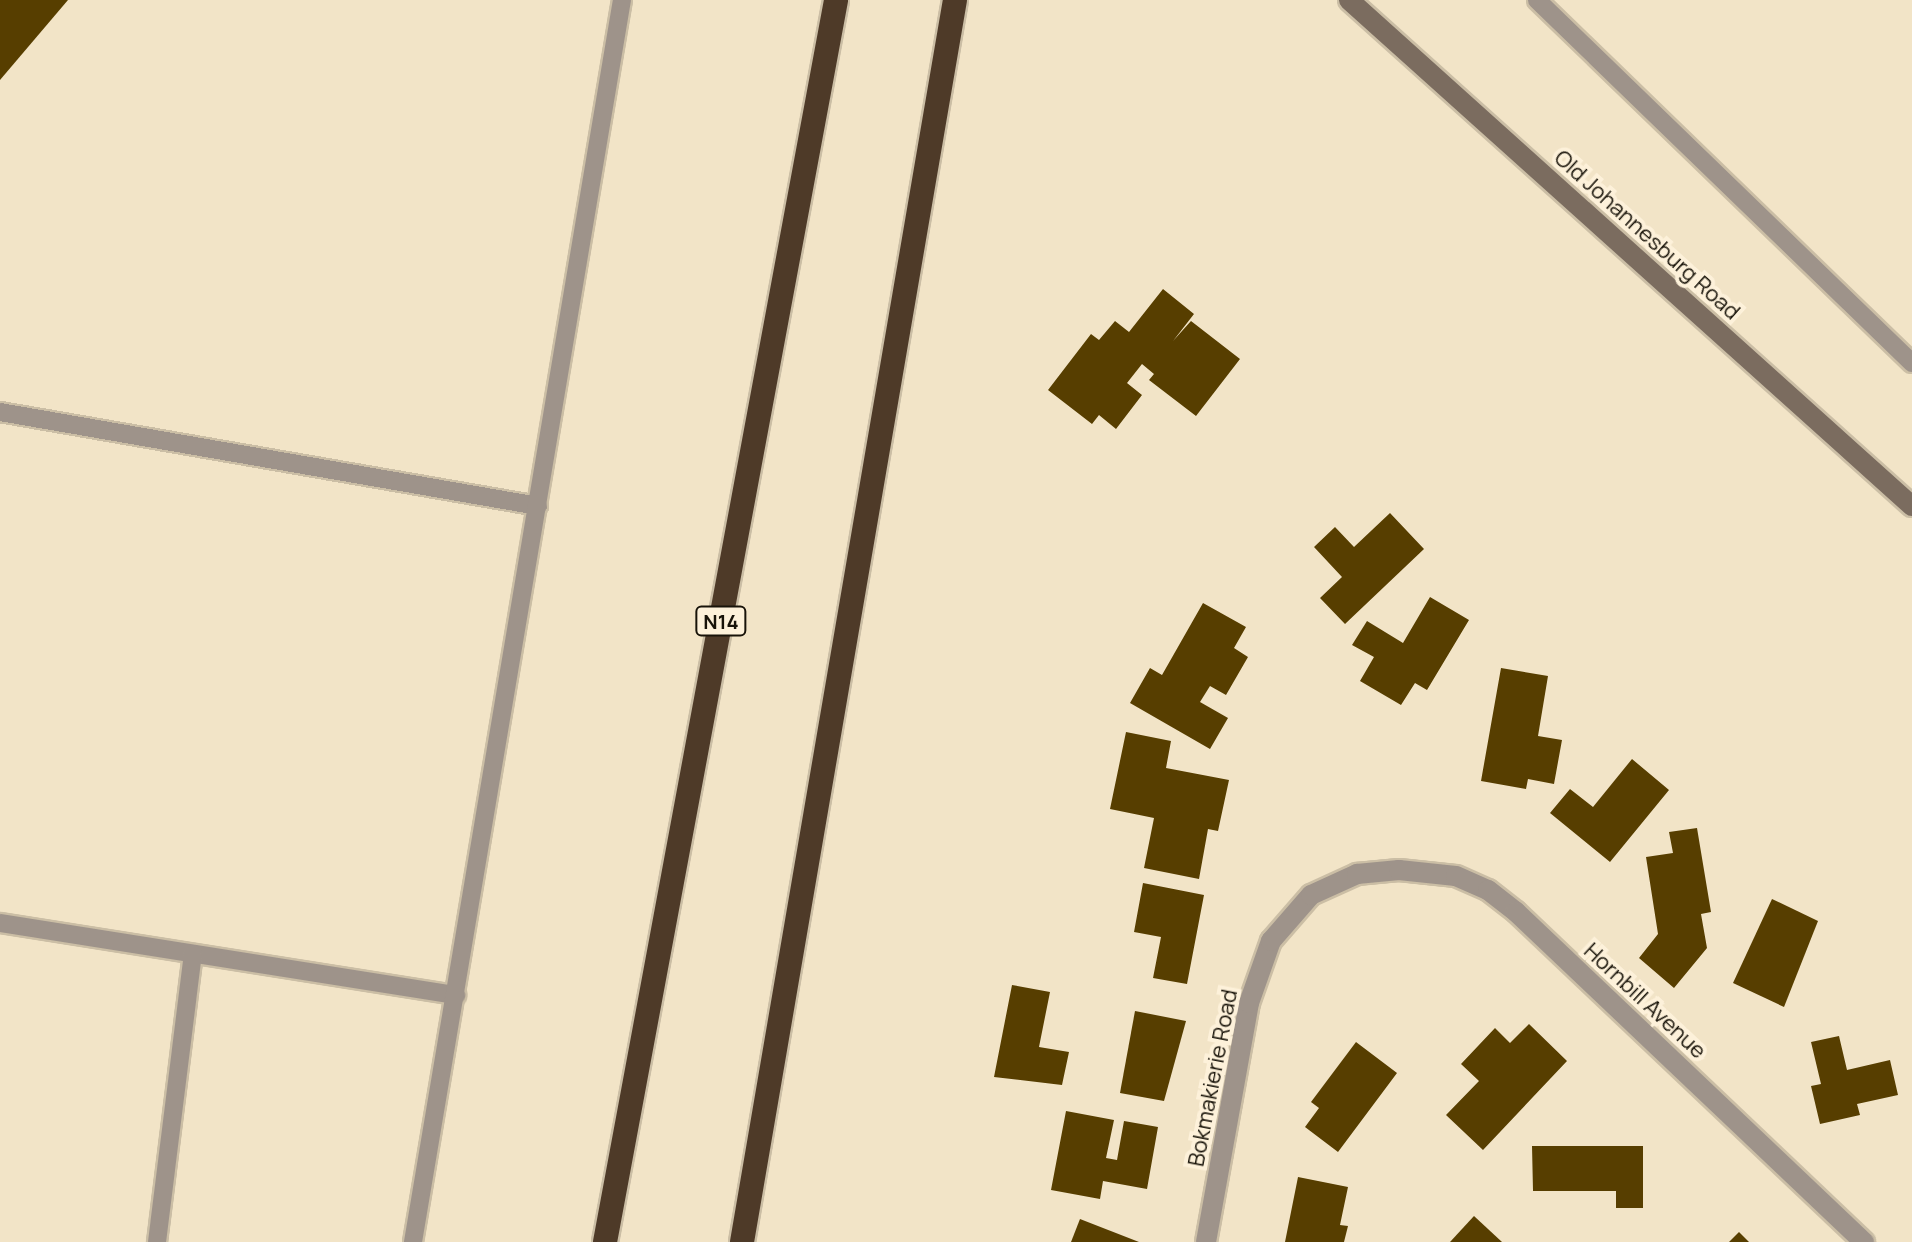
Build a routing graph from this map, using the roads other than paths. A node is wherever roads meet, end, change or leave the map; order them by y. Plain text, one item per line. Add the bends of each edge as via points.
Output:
1 (622, 0) edge
2 (836, 0) edge
3 (955, 0) edge
4 (1349, 0) edge
5 (1537, 0) edge
6 (1912, 363) edge
7 (0, 412) edge
8 (538, 506) junction
9 (1912, 506) edge
10 (1357, 874) joint
11 (0, 923) edge
12 (193, 954) junction
13 (456, 995) junction
14 (157, 1242) edge
15 (413, 1242) edge
16 (605, 1242) edge
17 (742, 1242) edge
18 (1206, 1242) edge
19 (1864, 1242) edge

1 - 8 lane
2 - 16 highway, N14
3 - 17 highway
4 - 9 main road, Old Johannesburg Road
5 - 6 lane
7 - 8 lane
8 - 13 lane
10 - 18 street, Bokmakierie Road via 1311,895 1271,941 1249,1003
10 - 19 street, Hornbill Avenue via 1428,871 1488,890
11 - 12 lane
12 - 13 lane
12 - 14 lane
13 - 15 lane

